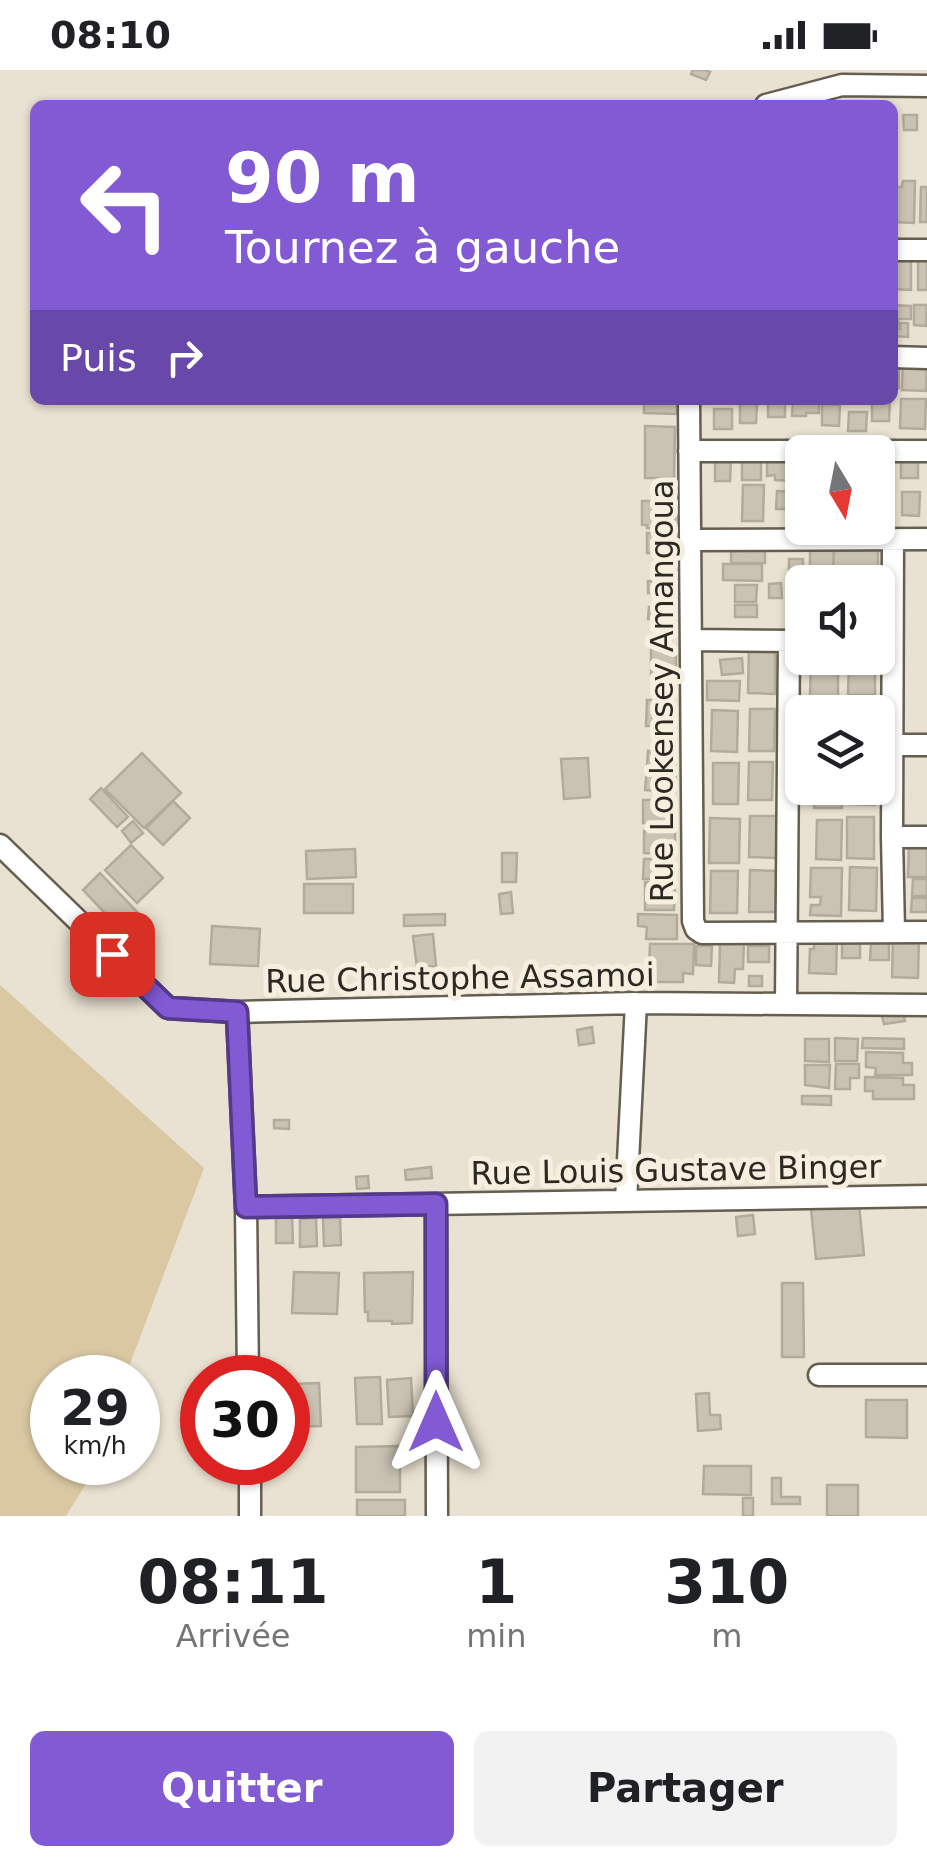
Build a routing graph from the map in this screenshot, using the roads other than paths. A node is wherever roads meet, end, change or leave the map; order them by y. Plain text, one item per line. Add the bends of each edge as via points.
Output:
1 (923, 81) edge
2 (784, 100) edge
3 (898, 250) edge
4 (927, 250) edge
5 (898, 358) edge
6 (927, 358) edge
7 (689, 405) edge
8 (927, 450) edge
9 (690, 452) junction
10 (927, 539) edge
11 (692, 540) junction
12 (785, 540) edge
13 (895, 540) edge
14 (692, 640) junction
15 (785, 641) edge
16 (795, 675) edge
17 (895, 744) edge
18 (927, 745) edge
19 (892, 805) edge
20 (892, 837) junction
21 (927, 837) edge
22 (0, 845) edge
23 (788, 932) junction
24 (894, 932) junction
25 (927, 932) edge
26 (636, 1004) junction
27 (786, 1004) junction
28 (927, 1005) edge
29 (237, 1012) junction
30 (927, 1196) edge
31 (626, 1201) junction
32 (436, 1204) junction
33 (246, 1207) junction
34 (248, 1355) edge
35 (820, 1374) dead end
36 (927, 1374) edge
37 (250, 1485) edge
38 (250, 1516) edge
39 (437, 1516) edge

1 - 2 street via 842,84
3 - 4 street
5 - 6 street
7 - 9 street, Rue Lookensey Amangoua
8 - 9 street
9 - 11 street, Rue Lookensey Amangoua
10 - 13 street
11 - 12 street
11 - 14 street, Rue Lookensey Amangoua
14 - 15 street
14 - 23 street, Rue Lookensey Amangoua via 696,929
16 - 23 street
17 - 18 street
19 - 20 street
20 - 21 street
20 - 24 street
22 - 29 street, Rue Christophe Assamoi via 168,1008
23 - 24 street, Rue Lookensey Amangoua
23 - 27 street
24 - 25 street, Rue Lookensey Amangoua
26 - 27 street, Rue Christophe Assamoi
26 - 29 street, Rue Christophe Assamoi
26 - 31 street
27 - 28 street, Rue Christophe Assamoi
29 - 33 street
30 - 31 street, Rue Louis Gustave Binger
31 - 32 street, Rue Louis Gustave Binger
32 - 33 street, Rue Louis Gustave Binger
32 - 39 street
33 - 34 street
35 - 36 street
37 - 38 street

